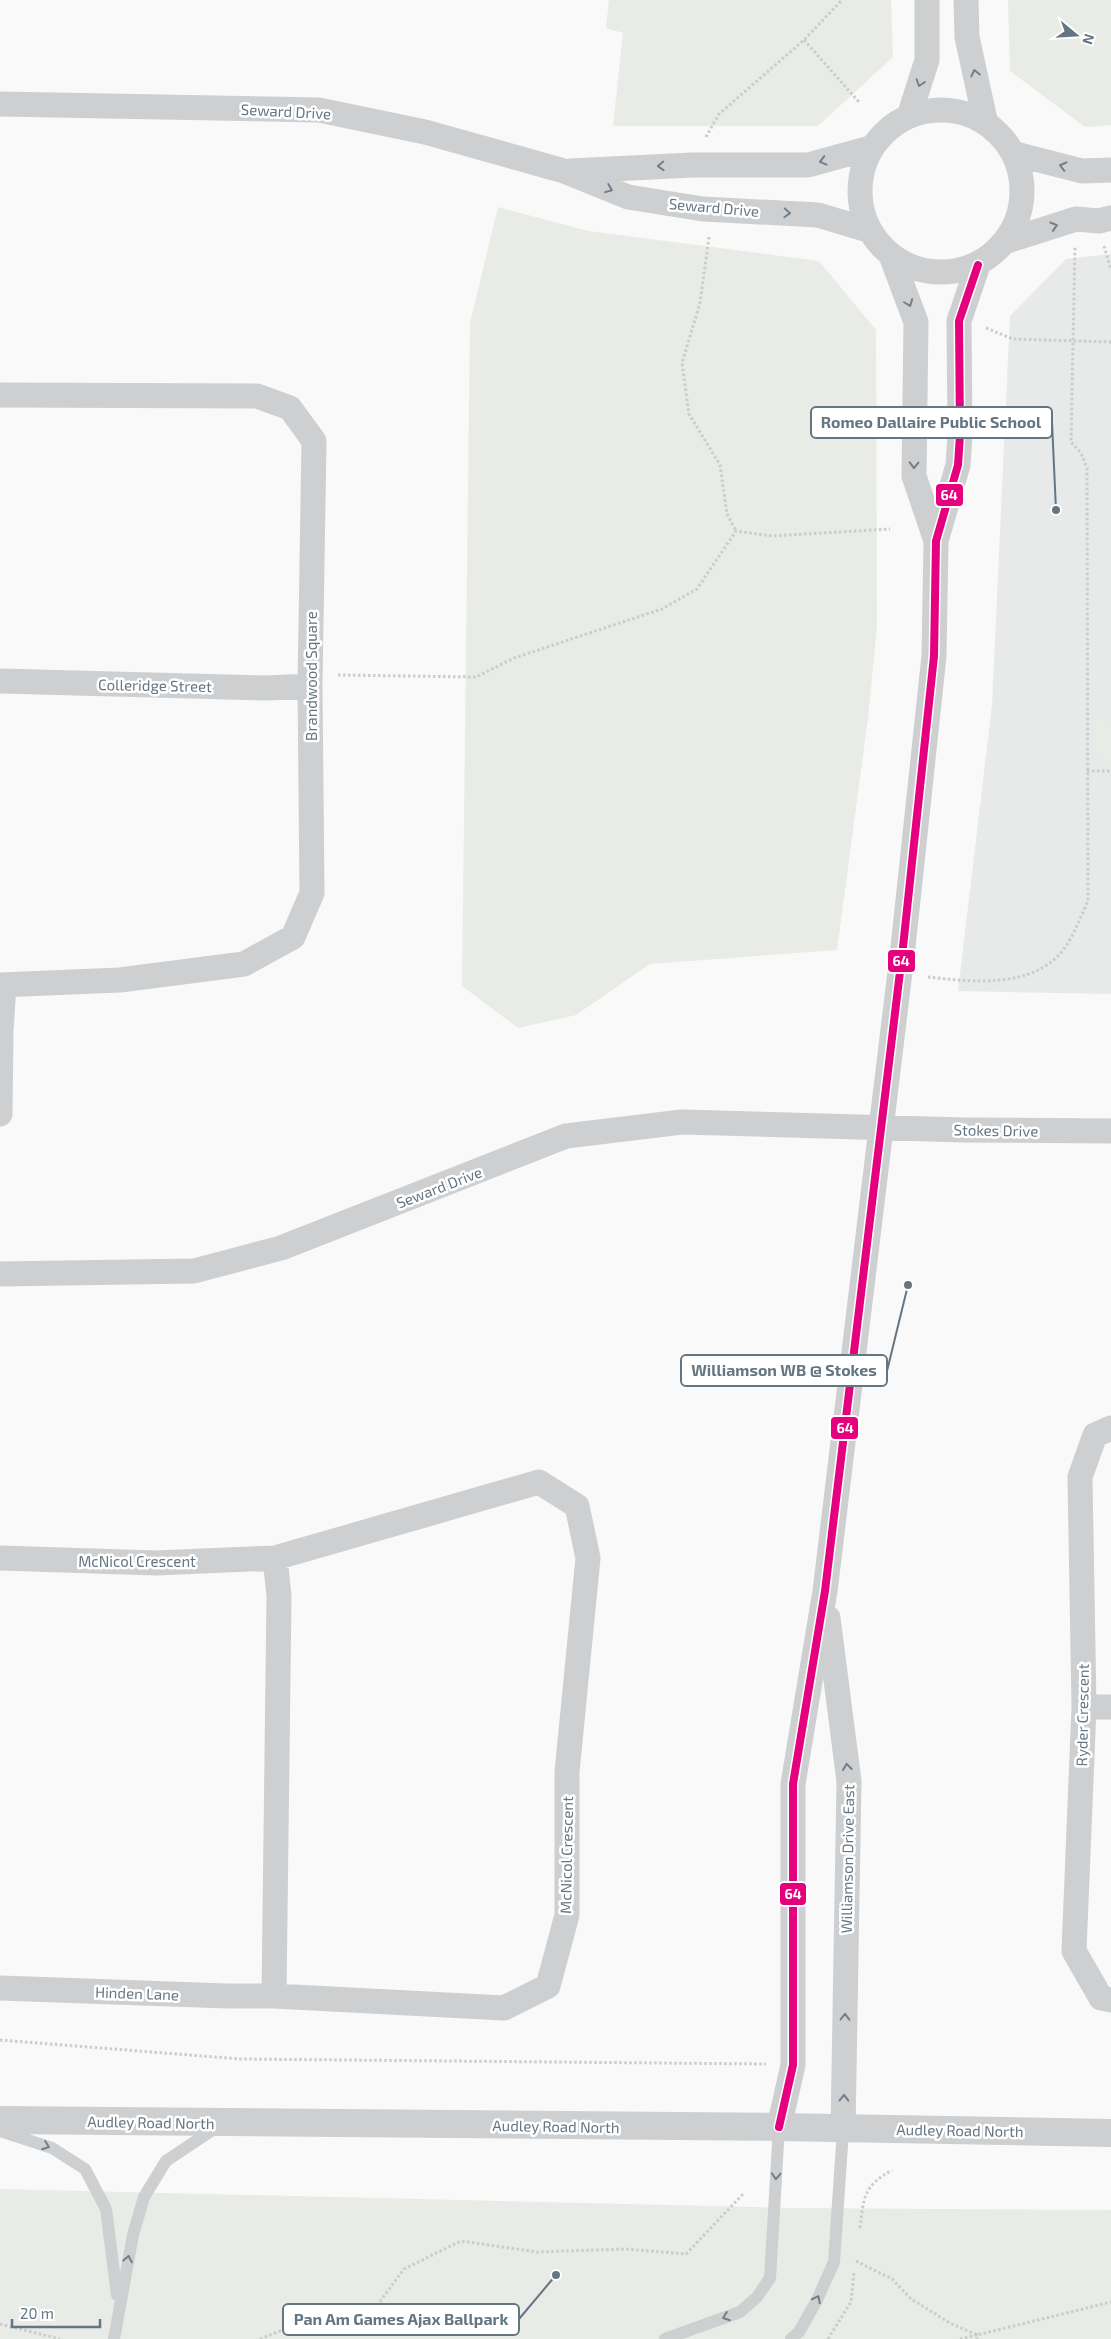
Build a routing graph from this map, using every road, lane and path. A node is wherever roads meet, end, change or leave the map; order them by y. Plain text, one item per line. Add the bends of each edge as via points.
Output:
1 (842, 0) edge
2 (927, 0) edge
3 (966, 0) edge
4 (804, 40) junction
5 (859, 102) dead end
6 (0, 104) edge
7 (910, 113) junction
8 (985, 120) junction
9 (705, 138) dead end
10 (870, 148) junction
11 (1016, 154) junction
12 (1111, 170) edge
13 (564, 171) junction
14 (1111, 218) edge
15 (1076, 220) junction
16 (868, 230) junction
17 (709, 238) dead end
18 (1007, 241) junction
19 (892, 258) junction
20 (978, 265) junction
21 (959, 320) junction
22 (1074, 341) junction
23 (1111, 342) edge
24 (0, 395) edge
25 (890, 529) dead end
26 (736, 531) junction
27 (936, 541) junction
28 (310, 680) junction
29 (0, 681) edge
30 (1087, 771) junction
31 (1111, 771) edge
32 (900, 974) junction
33 (2, 985) edge
34 (0, 1114) edge
35 (882, 1127) junction
36 (1111, 1131) edge
37 (0, 1274) edge
38 (1111, 1428) edge
39 (0, 1558) edge
40 (275, 1558) junction
41 (824, 1590) junction
42 (1084, 1706) junction
43 (1111, 1707) edge
44 (0, 1988) edge
45 (274, 1996) junction
46 (1111, 2000) edge
47 (0, 2040) edge
48 (793, 2065) junction
49 (0, 2120) edge
50 (224, 2122) junction
51 (779, 2128) junction
52 (0, 2130) edge
53 (843, 2130) junction
54 (1111, 2133) edge
55 (892, 2170) dead end
56 (744, 2193) dead end
57 (860, 2232) dead end
58 (857, 2252) dead end
59 (856, 2261) junction
60 (1111, 2302) edge
61 (118, 2307) junction
62 (0, 2324) edge
63 (977, 2337) edge
64 (60, 2339) edge
65 (114, 2339) edge
66 (260, 2339) edge
67 (665, 2339) edge
68 (791, 2339) edge
69 (828, 2339) edge
70 (960, 2339) edge

1 - 4 path
2 -> 7 street via 927,60
8 -> 3 street via 967,37
4 - 5 path
4 - 9 path via 719,114
6 - 13 street, Seward Drive via 319,110 425,132
7 - 8 street via 949,108
7 - 10 street
8 - 11 street
10 -> 13 street, Seward Drive via 808,165 692,165
10 - 16 street via 858,189
12 -> 11 street via 1082,171
11 - 18 street via 1024,198
13 -> 16 street, Seward Drive via 628,197 703,209 818,215
14 - 15 street
18 -> 15 street
15 - 22 path
16 - 19 street
17 - 26 path via 700,303 682,363 689,414 720,465 727,514
18 - 20 street
19 - 20 street via 933,274
19 -> 27 street, Williamson Drive East via 916,322 914,476
20 - 21 street, Williamson Drive East
21 - 22 path via 1013,339
21 - 27 street, Williamson Drive East via 958,465
22 - 23 path
22 - 30 path via 1071,442 1081,453 1087,468
24 - 28 street, Brandwood Square via 257,396 290,408 314,441
25 - 26 path via 772,536
26 - 28 path via 696,590 662,609 514,658 476,677
27 - 32 street, Williamson Drive East via 934,656
28 - 29 street, Colleridge Street via 267,688
28 - 33 street, Brandwood Square via 312,892 293,937 244,964 120,980
30 - 31 path
30 - 32 path via 1088,901 1063,949 1047,965 1026,976 1003,980 941,979
32 - 35 street, Williamson Drive East
33 - 34 street
35 - 36 street, Stokes Drive
35 - 37 street, Seward Drive via 682,1122 566,1136 282,1248 194,1271
35 - 41 street, Williamson Drive East
38 - 42 street, Ryder Crescent via 1095,1435 1080,1477
39 - 40 street, McNicol Crescent via 156,1563
40 - 45 street via 279,1596
40 - 45 street, McNicol Crescent via 539,1482 577,1506 588,1558 567,1772 567,1914 548,1986 504,2008
41 - 48 street, Williamson Drive East via 793,1784
53 -> 41 street, Williamson Drive East via 849,1781
42 - 43 street
42 - 46 street, Ryder Crescent via 1074,1951 1101,1998
44 - 45 street, Hinden Lane
47 - 48 path via 240,2059
48 - 51 street, Williamson Drive East
49 - 50 street, Audley Road North
50 - 51 street, Audley Road North
61 -> 50 lane via 144,2197 166,2161
51 - 53 street, Audley Road North
51 -> 67 lane via 770,2278 757,2297 740,2312
52 -> 61 lane via 52,2148 85,2169 106,2210
53 - 54 street, Audley Road North
68 -> 53 lane via 799,2332 817,2300 834,2262
55 - 57 path via 878,2178 864,2194
56 - 66 path via 686,2254 625,2249 537,2252 461,2241 404,2269 373,2311 327,2312
58 - 59 path
59 - 63 path via 892,2279 911,2300
59 - 69 path via 851,2302
60 - 63 path
61 - 65 lane
62 - 64 path
63 - 70 path

